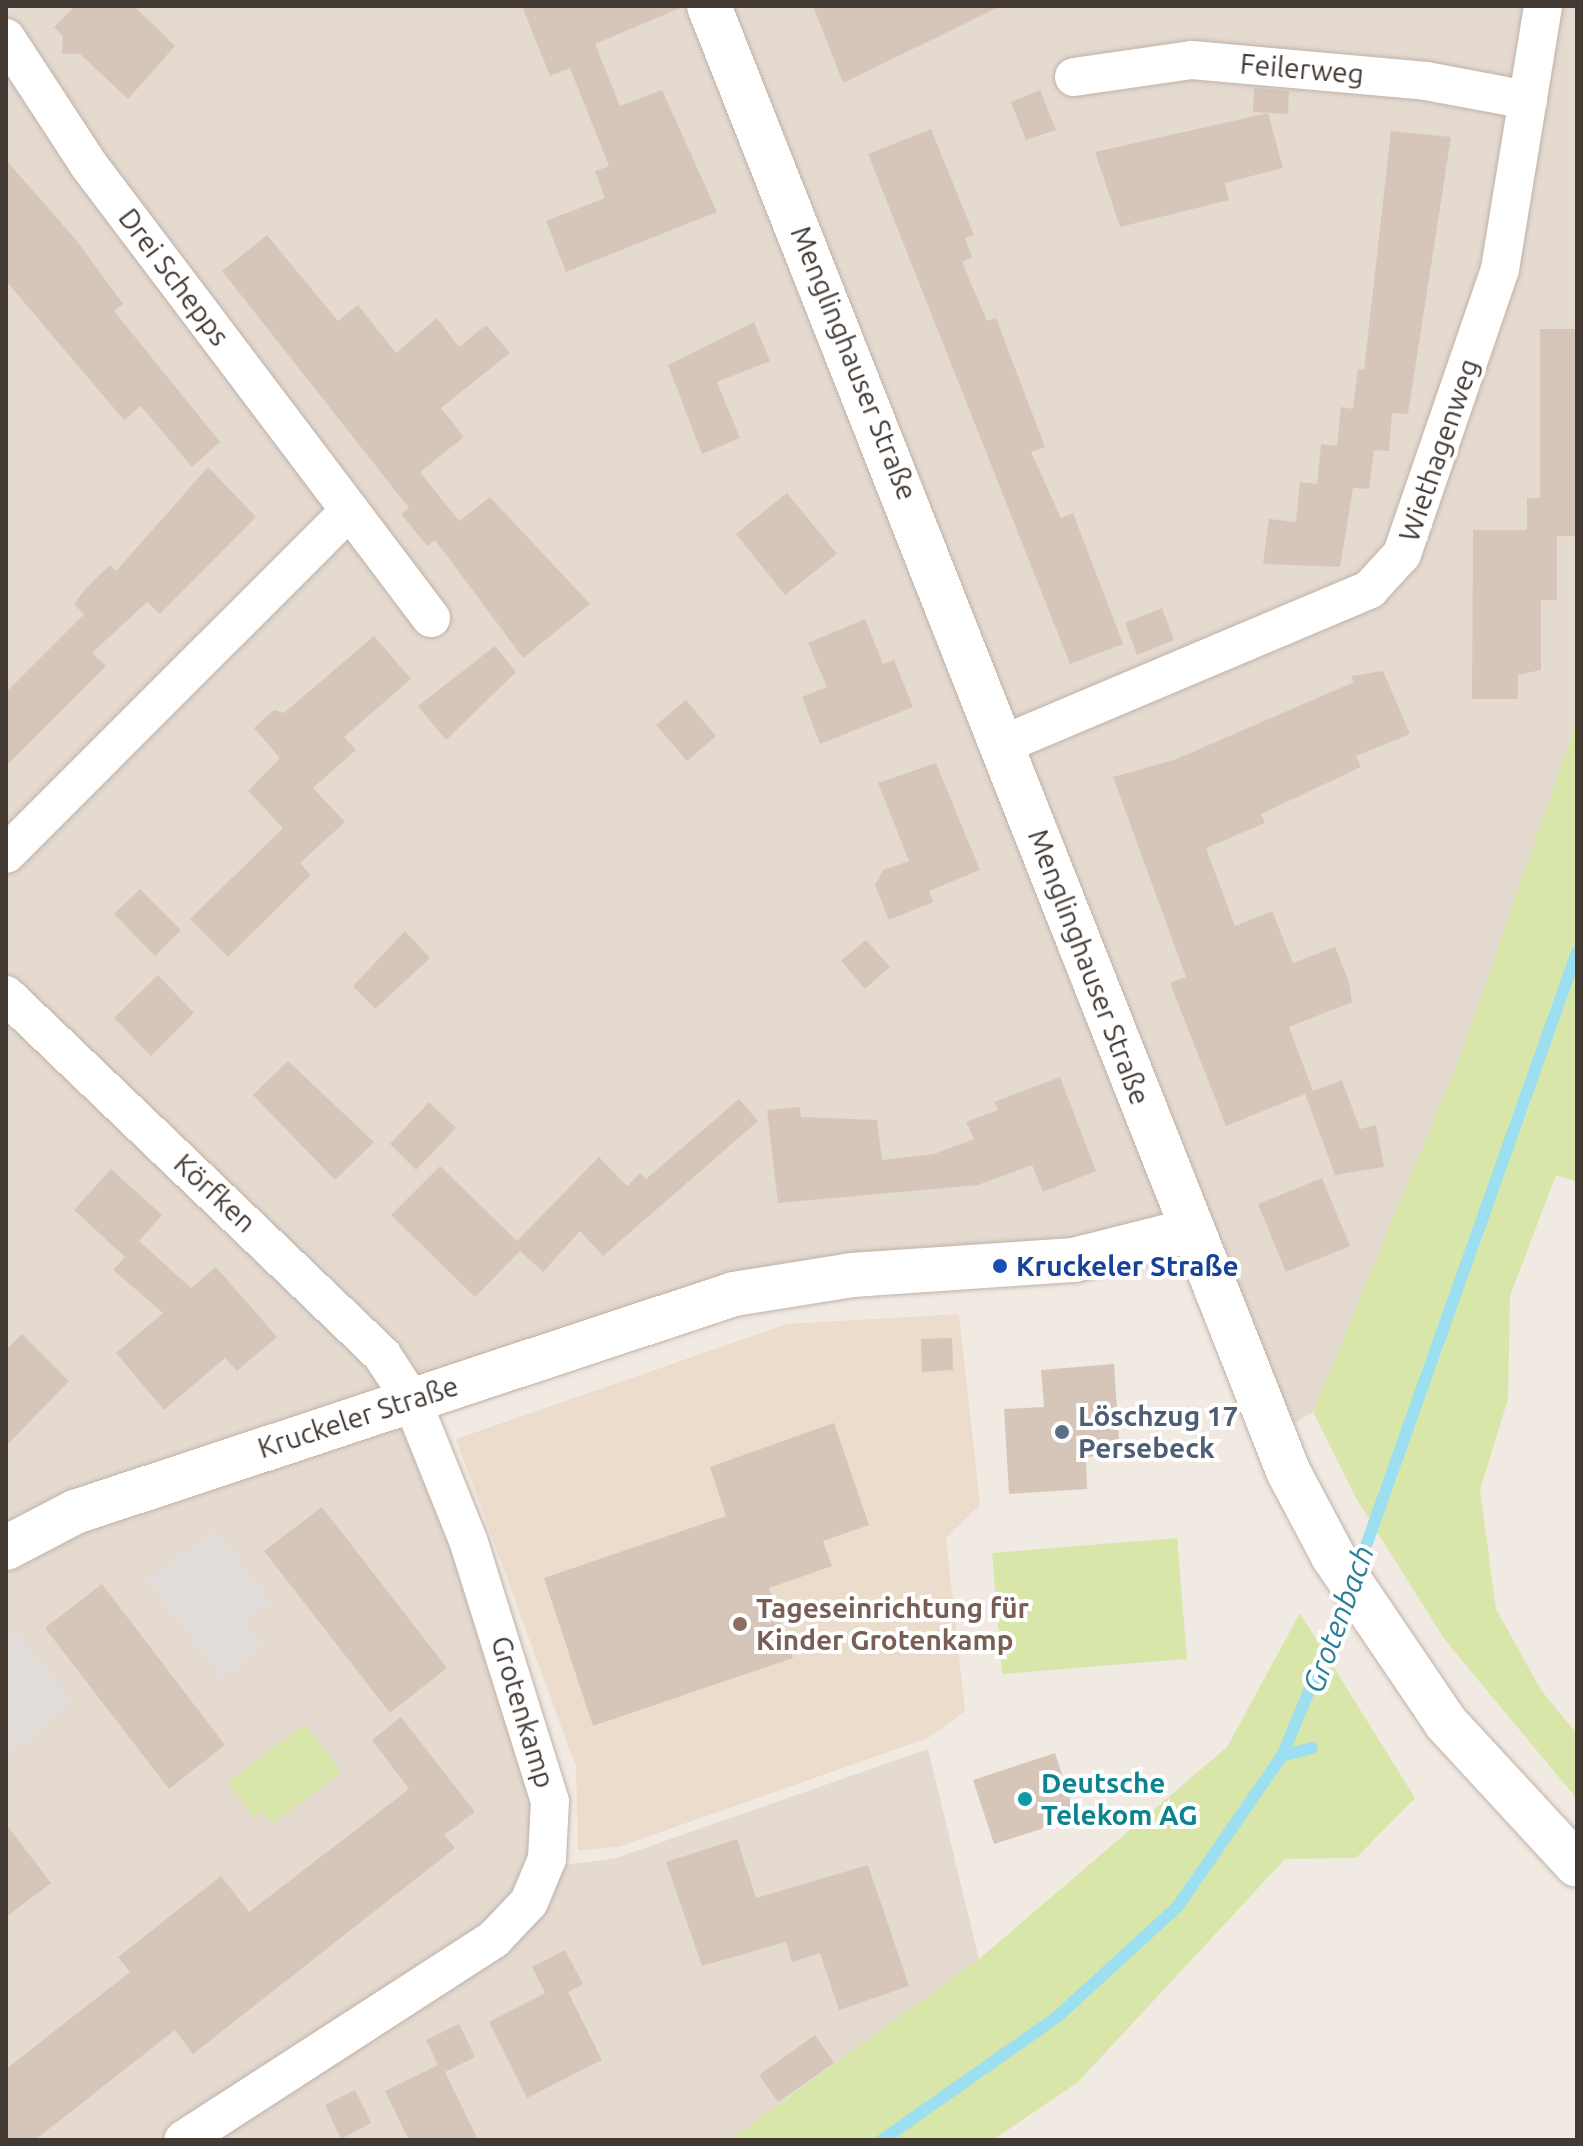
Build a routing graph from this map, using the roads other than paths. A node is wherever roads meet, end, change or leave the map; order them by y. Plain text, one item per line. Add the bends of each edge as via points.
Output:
1 (709, 6) edge
2 (1543, 6) edge
3 (6, 38) edge
4 (1074, 77) dead end
5 (1528, 100) junction
6 (350, 510) junction
7 (431, 618) dead end
8 (1006, 743) junction
9 (6, 854) edge
10 (13, 1013) edge
11 (1189, 1231) junction
12 (412, 1401) junction
13 (6, 1548) edge
14 (1577, 1865) edge
15 (183, 2140) edge

1 - 8 street, Menglinghauser Straße
2 - 5 street, Wiethagenweg
3 - 6 street, Drei Schepps via 88,164
4 - 5 street, Feilerweg via 1192,60 1426,81
5 - 8 street, Wiethagenweg via 1493,293 1417,519 1388,574 1335,605
6 - 7 street, Drei Schepps
6 - 9 street
8 - 11 street, Menglinghauser Straße
10 - 12 street, Körfken via 357,1328
11 - 12 street, Kruckeler Straße via 1074,1260 852,1275 734,1294
11 - 14 street, Menglinghauser Straße via 1253,1397 1333,1556 1446,1723
12 - 13 street, Kruckeler Straße via 75,1512
12 - 15 street, Grotenkamp via 542,1765 551,1814 547,1859 529,1902 494,1939

